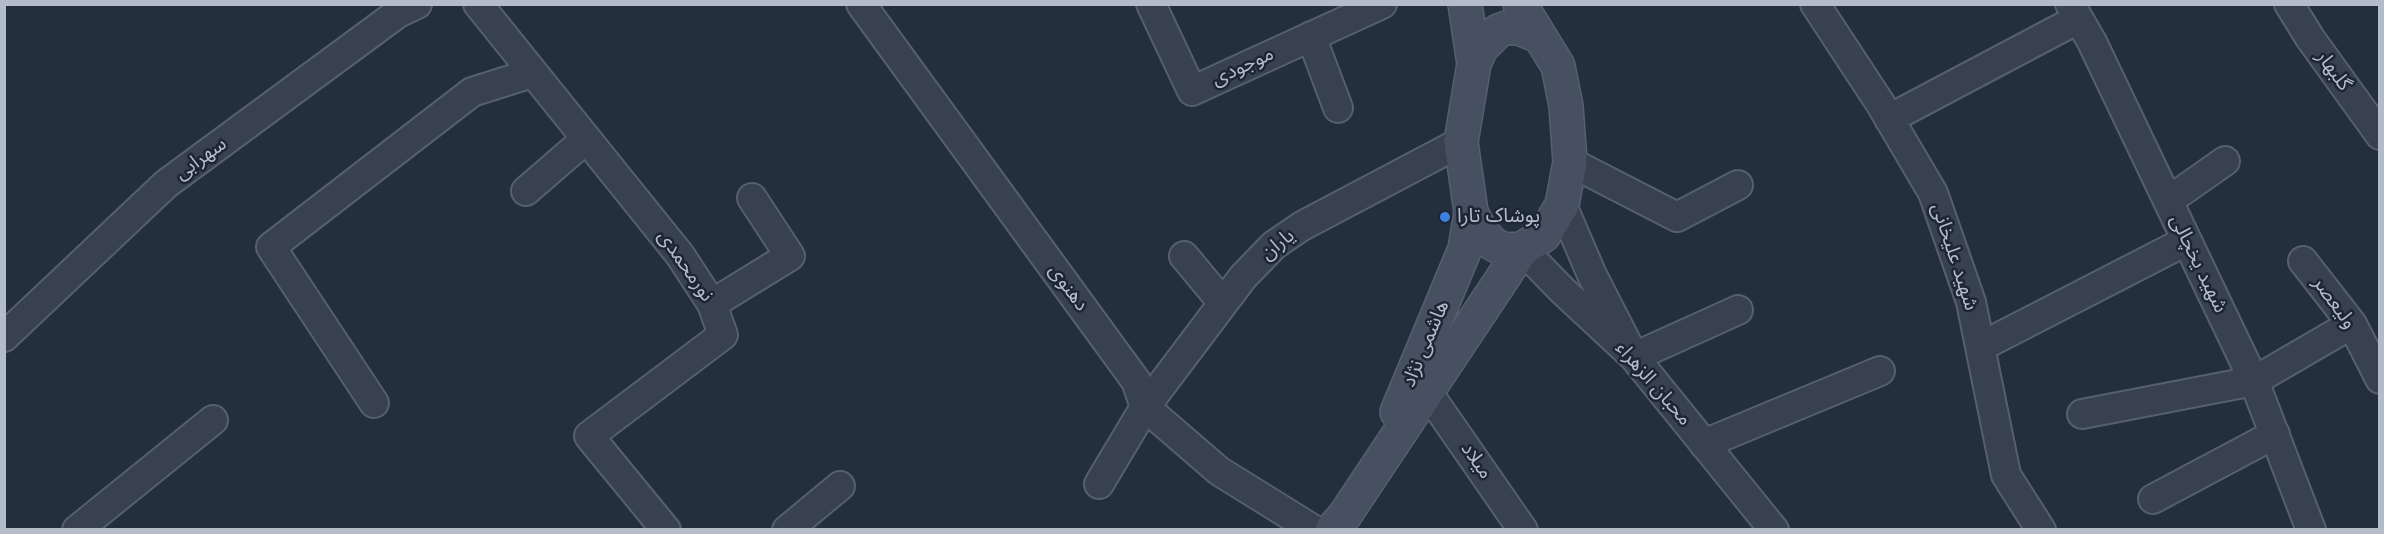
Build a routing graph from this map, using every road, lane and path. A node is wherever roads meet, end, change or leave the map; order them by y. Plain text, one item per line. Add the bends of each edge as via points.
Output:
1 (478, 4) edge
2 (861, 4) edge
3 (1151, 4) edge
4 (1382, 4) edge
5 (1465, 4) edge
6 (1520, 4) edge
7 (1815, 4) edge
8 (2289, 4) edge
9 (403, 7) edge
10 (2074, 12) edge
11 (1311, 36) junction
12 (1538, 36) junction
13 (1474, 64) junction
14 (532, 73) junction
15 (1338, 108) dead end
16 (1889, 119) junction
17 (2379, 135) edge
18 (586, 140) junction
19 (1461, 142) junction
20 (2224, 160) dead end
21 (1570, 162) junction
22 (1738, 185) dead end
23 (526, 191) dead end
24 (752, 198) dead end
25 (2168, 201) junction
26 (1562, 206) junction
27 (1471, 212) junction
28 (2186, 241) junction
29 (1522, 249) junction
30 (1184, 256) dead end
31 (2303, 261) dead end
32 (1223, 303) junction
33 (712, 304) junction
34 (1738, 310) dead end
35 (2352, 324) junction
36 (4, 337) edge
37 (1980, 347) junction
38 (1634, 357) junction
39 (1880, 371) dead end
40 (2379, 379) edge
41 (2254, 381) junction
42 (1428, 393) junction
43 (375, 403) dead end
44 (1145, 407) junction
45 (2082, 414) dead end
46 (213, 420) dead end
47 (2275, 434) junction
48 (1704, 444) junction
49 (1371, 474) junction
50 (1099, 484) dead end
51 (840, 486) dead end
52 (2153, 499) dead end
53 (1344, 525) edge
54 (77, 530) edge
55 (666, 530) edge
56 (788, 530) edge
57 (1314, 530) edge
58 (1523, 530) edge
59 (1774, 530) edge
60 (2041, 530) edge
61 (2311, 530) edge

1 - 14 street, نورمحمدی
2 - 44 street, دهنوی via 1136,381
3 - 11 street, موجودی via 1192,91
4 - 11 street, موجودی
5 - 13 main road
6 - 12 main road
7 - 16 street, شهید علیخانی
8 - 17 street, گلبهار
9 - 36 street, سهرابی via 166,184
10 - 16 street
10 - 25 street, شهید یخچالی
11 - 15 street
12 - 13 main road via 1519,28 1498,31 1481,48
12 - 21 main road via 1558,66
13 - 19 main road
14 - 18 street, نورمحمدی
14 - 43 street via 471,92 271,247
16 - 37 street, شهید علیخانی via 1933,193 1971,302
18 - 23 street
18 - 33 street, نورمحمدی via 680,255
19 - 27 main road
19 - 32 street, یاران via 1302,226 1274,245
20 - 25 street
21 - 22 street via 1677,218
21 - 26 main road
24 - 33 street via 790,256
25 - 28 street, شهید یخچالی
26 - 29 main road via 1544,235
26 - 38 street
27 - 29 main road via 1493,244 1505,250
27 - 49 main road, هاشمی نژاد via 1465,249
28 - 37 street
28 - 41 street, شهید یخچالی
29 - 38 street, محبان الزهراء
29 - 42 main road, هاشمی نژاد
30 - 32 street
31 - 35 street, ولیعصر
32 - 44 street, یاران
33 - 55 street, نورمحمدی via 723,335 589,436
34 - 38 street
35 - 40 street, ولیعصر
35 - 41 street
37 - 60 street, شهید علیخانی via 2006,476
38 - 48 street, محبان الزهراء
39 - 48 street
41 - 45 street
41 - 47 street, شهید یخچالی
42 - 49 main road, هاشمی نژاد
42 - 58 street, میلاد
44 - 50 street, یاران
44 - 57 street, دهنوی via 1219,471
46 - 54 street
47 - 52 street
47 - 61 street, شهید یخچالی
48 - 59 street, محبان الزهراء
49 - 53 main road, هاشمی نژاد
51 - 56 street

